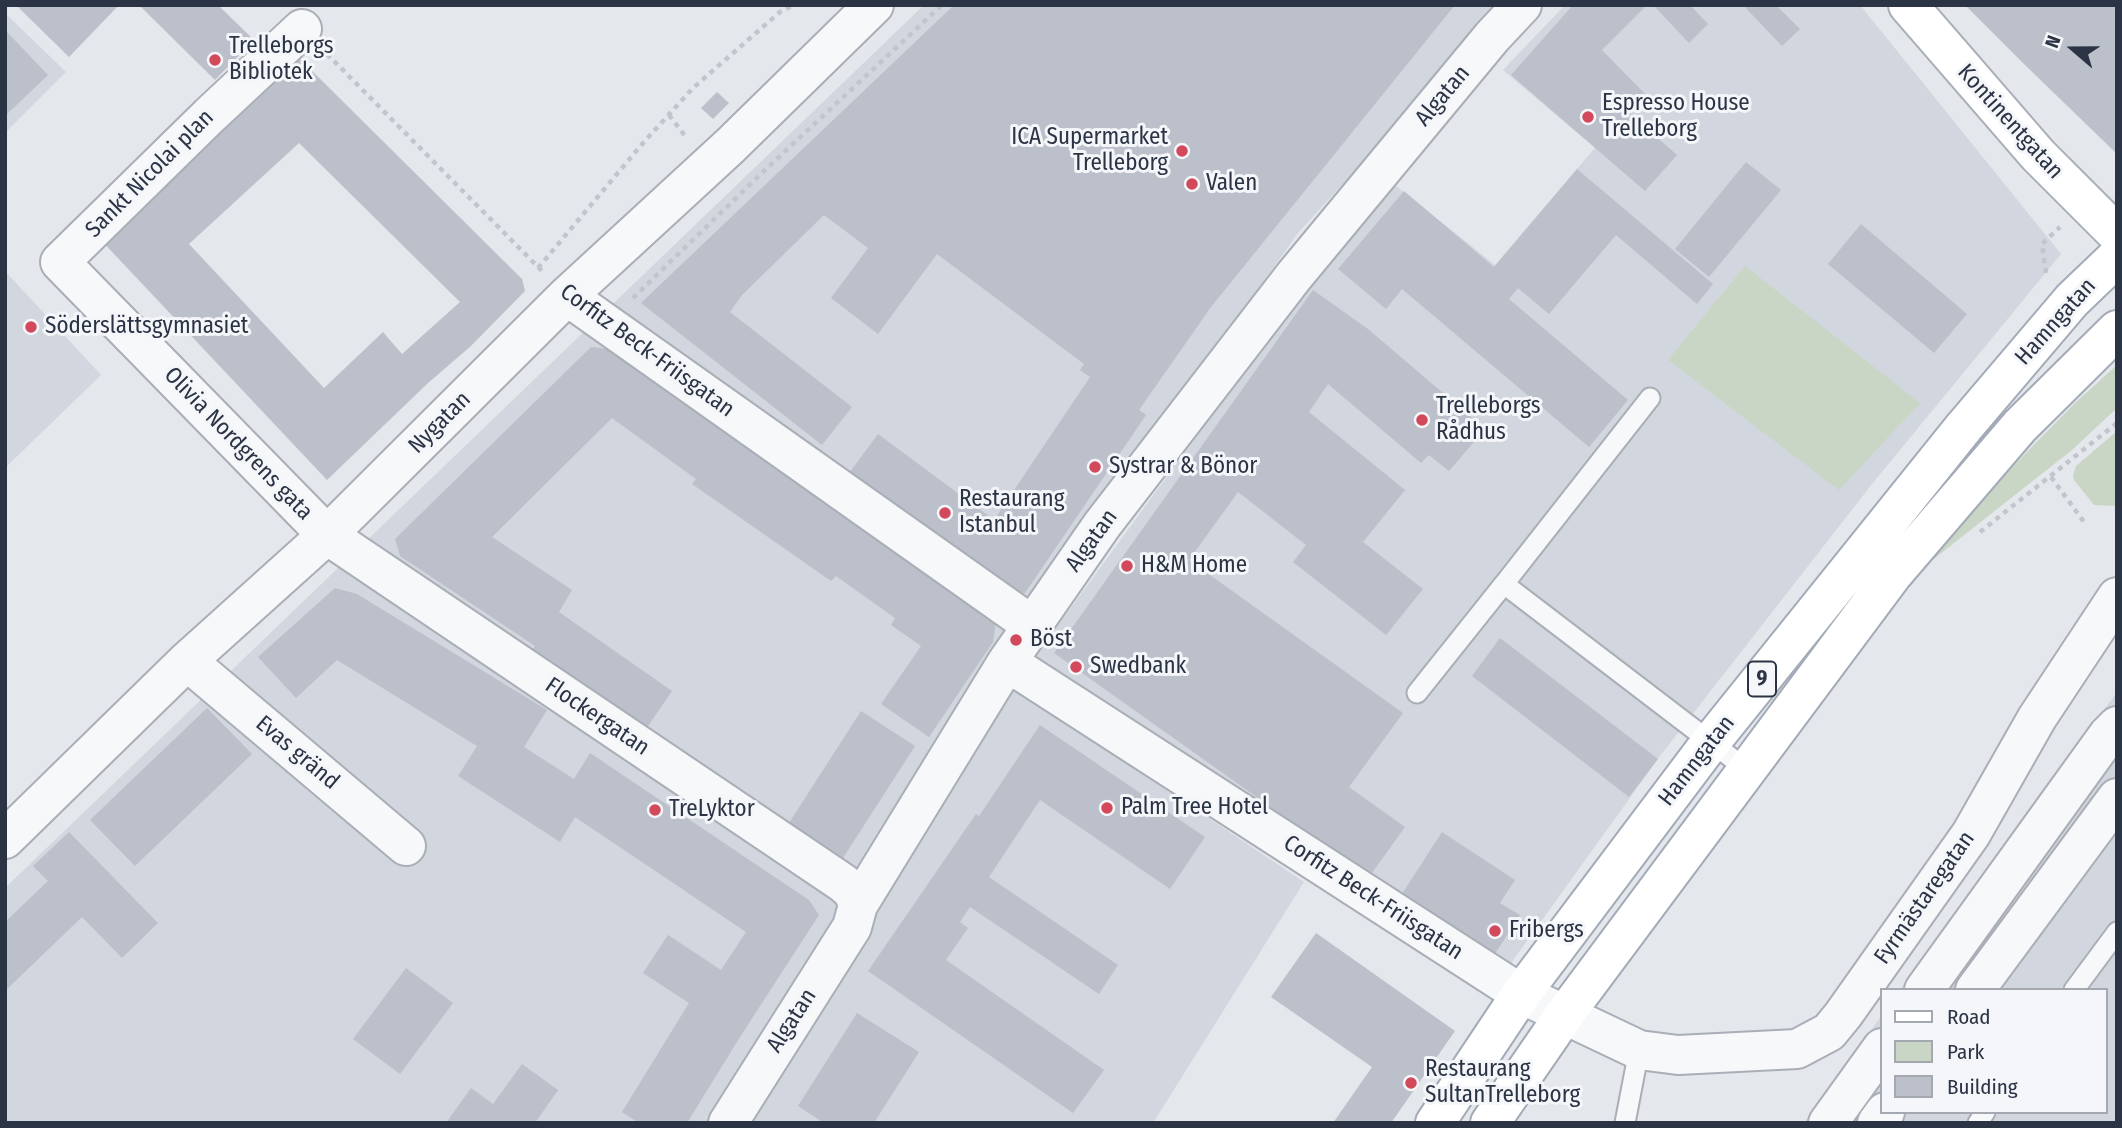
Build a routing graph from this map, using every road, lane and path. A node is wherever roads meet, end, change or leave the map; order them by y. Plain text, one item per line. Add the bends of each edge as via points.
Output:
1 (793, 5) edge
2 (942, 5) edge
3 (1522, 5) edge
4 (1908, 5) edge
5 (869, 7) edge
6 (302, 29) joint
7 (669, 115) junction
8 (694, 145) dead end
9 (2117, 234) edge
10 (2042, 244) dead end
11 (2117, 257) edge
12 (61, 262) joint
13 (538, 268) junction
14 (2047, 279) dead end
15 (567, 296) junction
16 (610, 327) junction
17 (2117, 330) edge
18 (1650, 398) dead end
19 (2051, 477) dead end
20 (2084, 522) dead end
21 (327, 535) junction
22 (1504, 584) junction
23 (2117, 597) edge
24 (1032, 625) junction
25 (187, 661) junction
26 (1007, 662) junction
27 (1417, 693) dead end
28 (2117, 726) edge
29 (1710, 743) junction
30 (1746, 769) junction
31 (2117, 798) edge
32 (5, 839) edge
33 (406, 846) dead end
34 (858, 905) junction
35 (2117, 932) edge
36 (1925, 988) edge
37 (1976, 988) edge
38 (2075, 988) edge
39 (1521, 993) junction
40 (1565, 1014) junction
41 (1881, 1049) edge
42 (1639, 1050) junction
43 (728, 1123) edge
44 (1436, 1123) edge
45 (1490, 1123) edge
46 (1625, 1123) edge
47 (1828, 1123) edge

1 - 7 path via 693,88
2 - 16 path via 630,301
3 - 24 street, Algatan via 1294,276 1102,525
4 - 9 main road, Kontinentgatan via 2038,155
5 - 15 street, Nygatan via 730,146
6 - 12 street, Sankt Nicolai plan
6 - 13 path, Corfitz Beck-Friisgatan
7 - 8 path
7 - 13 path
10 - 14 path
11 - 29 main road, Hamngatan / 9 via 2072,300 1964,427
12 - 21 street, Olivia Nordgrens gata
13 - 15 path, Corfitz Beck-Friisgatan
15 - 16 street, Corfitz Beck-Friisgatan
15 - 21 street, Nygatan
16 - 24 street, Corfitz Beck-Friisgatan
17 - 30 main road, Hamngatan / 9 via 2020,426 1894,574
18 - 22 lane
19 - 20 path
21 - 25 street, Nygatan
21 - 34 street, Flockergatan via 843,883
22 - 27 lane
22 - 29 lane
23 - 42 street, Fyrmästaregatan via 2037,718 1971,834 1829,1032 1797,1049 1678,1055
24 - 26 street, Algatan
25 - 32 street, Nygatan
25 - 33 street, Evas gränd
26 - 34 street, Algatan
26 - 39 street, Corfitz Beck-Friisgatan
28 - 36 street
29 - 30 lane
29 - 39 main road, Hamngatan / 9
30 - 40 main road, Hamngatan / 9
31 - 37 street
34 - 43 street, Algatan via 852,927
35 - 38 lane
39 - 40 street, Corfitz Beck-Friisgatan
39 - 44 main road, Hamngatan / 9
40 - 42 street, Fyrmästaregatan
40 - 45 main road, Hamngatan / 9
41 - 47 street
42 - 46 lane

